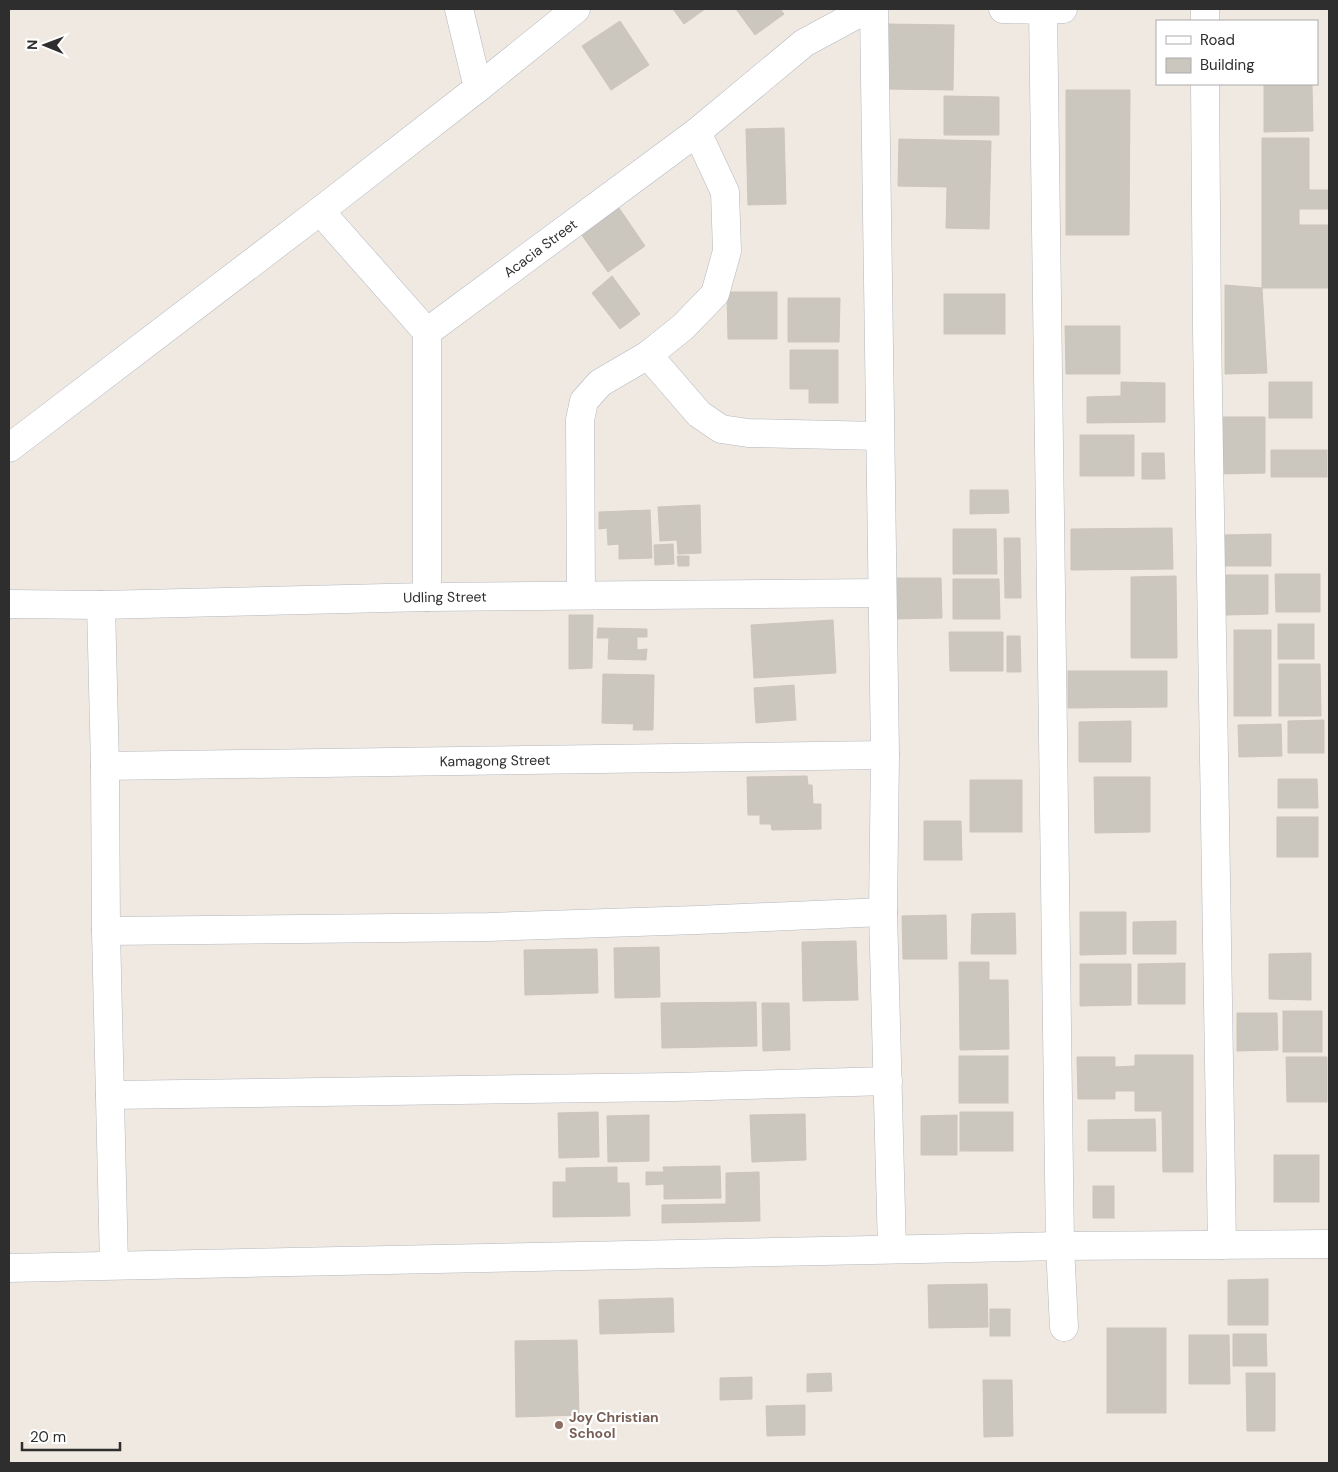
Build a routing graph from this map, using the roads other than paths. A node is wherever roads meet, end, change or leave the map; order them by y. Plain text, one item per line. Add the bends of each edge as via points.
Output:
1 (459, 9) edge
2 (867, 9) edge
3 (874, 9) edge
4 (1003, 9) edge
5 (1050, 9) edge
6 (564, 13) edge
7 (1205, 85) edge
8 (478, 88) junction
9 (697, 132) junction
10 (320, 212) junction
11 (427, 332) junction
12 (648, 355) junction
13 (879, 436) junction
14 (9, 448) edge
15 (882, 593) junction
16 (580, 595) junction
17 (427, 597) junction
18 (9, 604) edge
19 (101, 605) junction
20 (885, 755) junction
21 (105, 766) junction
22 (883, 912) junction
23 (106, 931) junction
24 (888, 1081) junction
25 (110, 1095) junction
26 (1329, 1244) edge
27 (1222, 1245) junction
28 (1060, 1246) junction
29 (892, 1249) junction
30 (114, 1265) junction
31 (9, 1268) edge
32 (1064, 1326) dead end

1 - 8 street
2 - 9 street, Acacia Street via 804,43
3 - 13 street
4 - 5 street
5 - 28 street
6 - 8 street
7 - 27 street
8 - 10 street
9 - 11 street, Acacia Street
9 - 12 street via 725,192 727,252 715,294
10 - 11 street
10 - 14 street
11 - 17 street
12 - 13 street via 700,414 721,429 748,433
12 - 16 street via 600,383 584,401 580,420
13 - 15 street
15 - 16 street, Udling Street
15 - 20 street
16 - 17 street, Udling Street
17 - 19 street, Udling Street
18 - 19 street, Udling Street
19 - 21 street
20 - 21 street, Kamagong Street
20 - 22 street
21 - 23 street
22 - 23 street via 489,927
22 - 24 street
23 - 25 street
24 - 25 street
24 - 29 street
25 - 30 street
26 - 27 street
27 - 28 street
28 - 29 street
28 - 32 street
29 - 30 street
30 - 31 street

